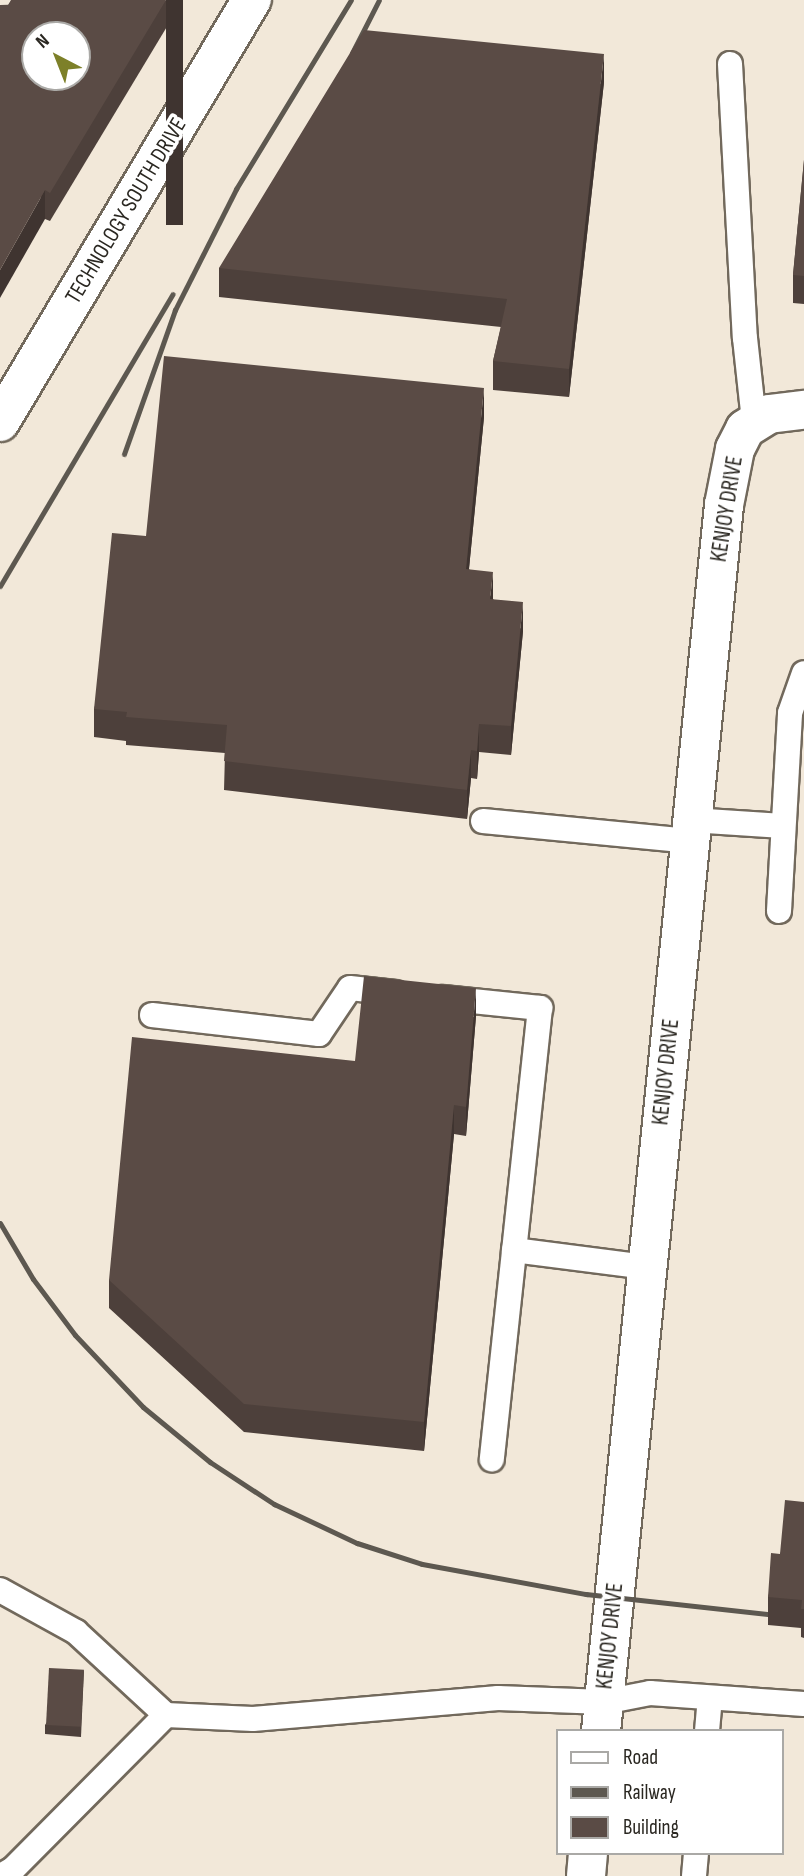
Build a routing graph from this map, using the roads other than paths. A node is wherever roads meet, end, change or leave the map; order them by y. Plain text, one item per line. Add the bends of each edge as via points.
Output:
1 (252, 0) edge
2 (730, 64) dead end
3 (804, 410) edge
4 (754, 421) junction
5 (0, 422) edge
6 (804, 673) edge
7 (483, 821) dead end
8 (783, 826) junction
9 (690, 830) junction
10 (779, 911) dead end
11 (152, 1015) dead end
12 (514, 1250) junction
13 (647, 1267) junction
14 (492, 1459) dead end
15 (0, 1590) edge
16 (710, 1698) junction
17 (804, 1704) edge
18 (166, 1715) junction
19 (602, 1716) edge
20 (707, 1729) edge
21 (589, 1855) edge
22 (696, 1855) edge
23 (1, 1876) edge
24 (586, 1876) edge
25 (694, 1876) edge

1 - 5 street, TECHNOLOGY SOUTH DRIVE
2 - 4 lane via 744,338
3 - 4 street via 783,411
4 - 9 street, KENJOY DRIVE via 735,449 724,505
6 - 8 lane via 790,713
7 - 9 lane
8 - 9 lane
8 - 10 lane
9 - 13 street, KENJOY DRIVE
11 - 12 lane via 319,1034 350,988 540,1007
12 - 13 lane
12 - 14 lane
13 - 19 street, KENJOY DRIVE
15 - 18 lane via 76,1632
16 - 17 lane
16 - 19 lane via 650,1693
16 - 20 lane
18 - 19 lane via 253,1719 498,1698
18 - 23 lane
21 - 24 street
22 - 25 lane

